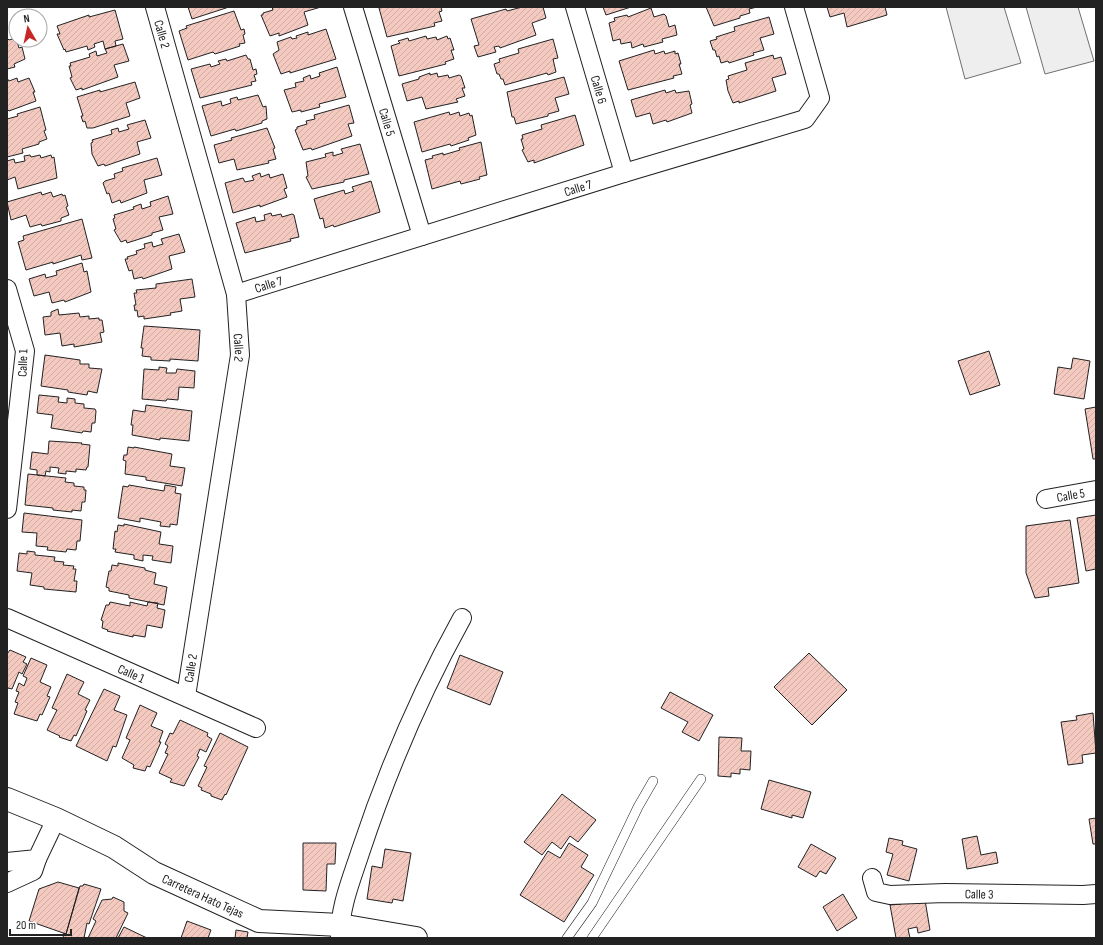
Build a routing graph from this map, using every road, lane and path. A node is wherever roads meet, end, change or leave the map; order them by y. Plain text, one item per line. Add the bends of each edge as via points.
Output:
1 (155, 7) edge
2 (353, 7) edge
3 (575, 7) edge
4 (794, 7) edge
5 (624, 173) junction
6 (422, 236) junction
7 (7, 289) edge
8 (236, 294) junction
9 (1096, 490) edge
10 (1046, 498) dead end
11 (7, 509) edge
12 (7, 618) edge
13 (462, 618) dead end
14 (186, 696) junction
15 (256, 728) dead end
16 (700, 779) dead end
17 (653, 781) dead end
18 (7, 799) edge
19 (56, 819) junction
20 (37, 859) junction
21 (7, 862) edge
22 (872, 878) dead end
23 (7, 883) edge
24 (1096, 894) edge
25 (340, 931) edge
26 (416, 938) edge
27 (567, 938) edge
28 (592, 938) edge

1 - 8 street, Calle 2
2 - 6 street, Calle 5
3 - 5 street, Calle 6
4 - 5 street, Calle 7 via 820,98 805,119
5 - 6 street, Calle 7
6 - 8 street, Calle 7
7 - 11 street, Calle 1 via 25,351
8 - 14 street, Calle 2 via 240,355
9 - 10 street, Calle 5
12 - 14 street, Calle 1
13 - 25 street via 403,736 370,822 349,887
14 - 15 street, Calle 1
16 - 28 lane
17 - 27 lane via 592,903
18 - 19 street, Carretera Hato Tejas
19 - 20 street
19 - 25 street, Carretera Hato Tejas via 114,847 154,873 259,921
20 - 21 street
20 - 23 street via 33,871
22 - 24 street, Calle 3 via 876,892 890,895
25 - 26 street, Carretera Hato Tejas

